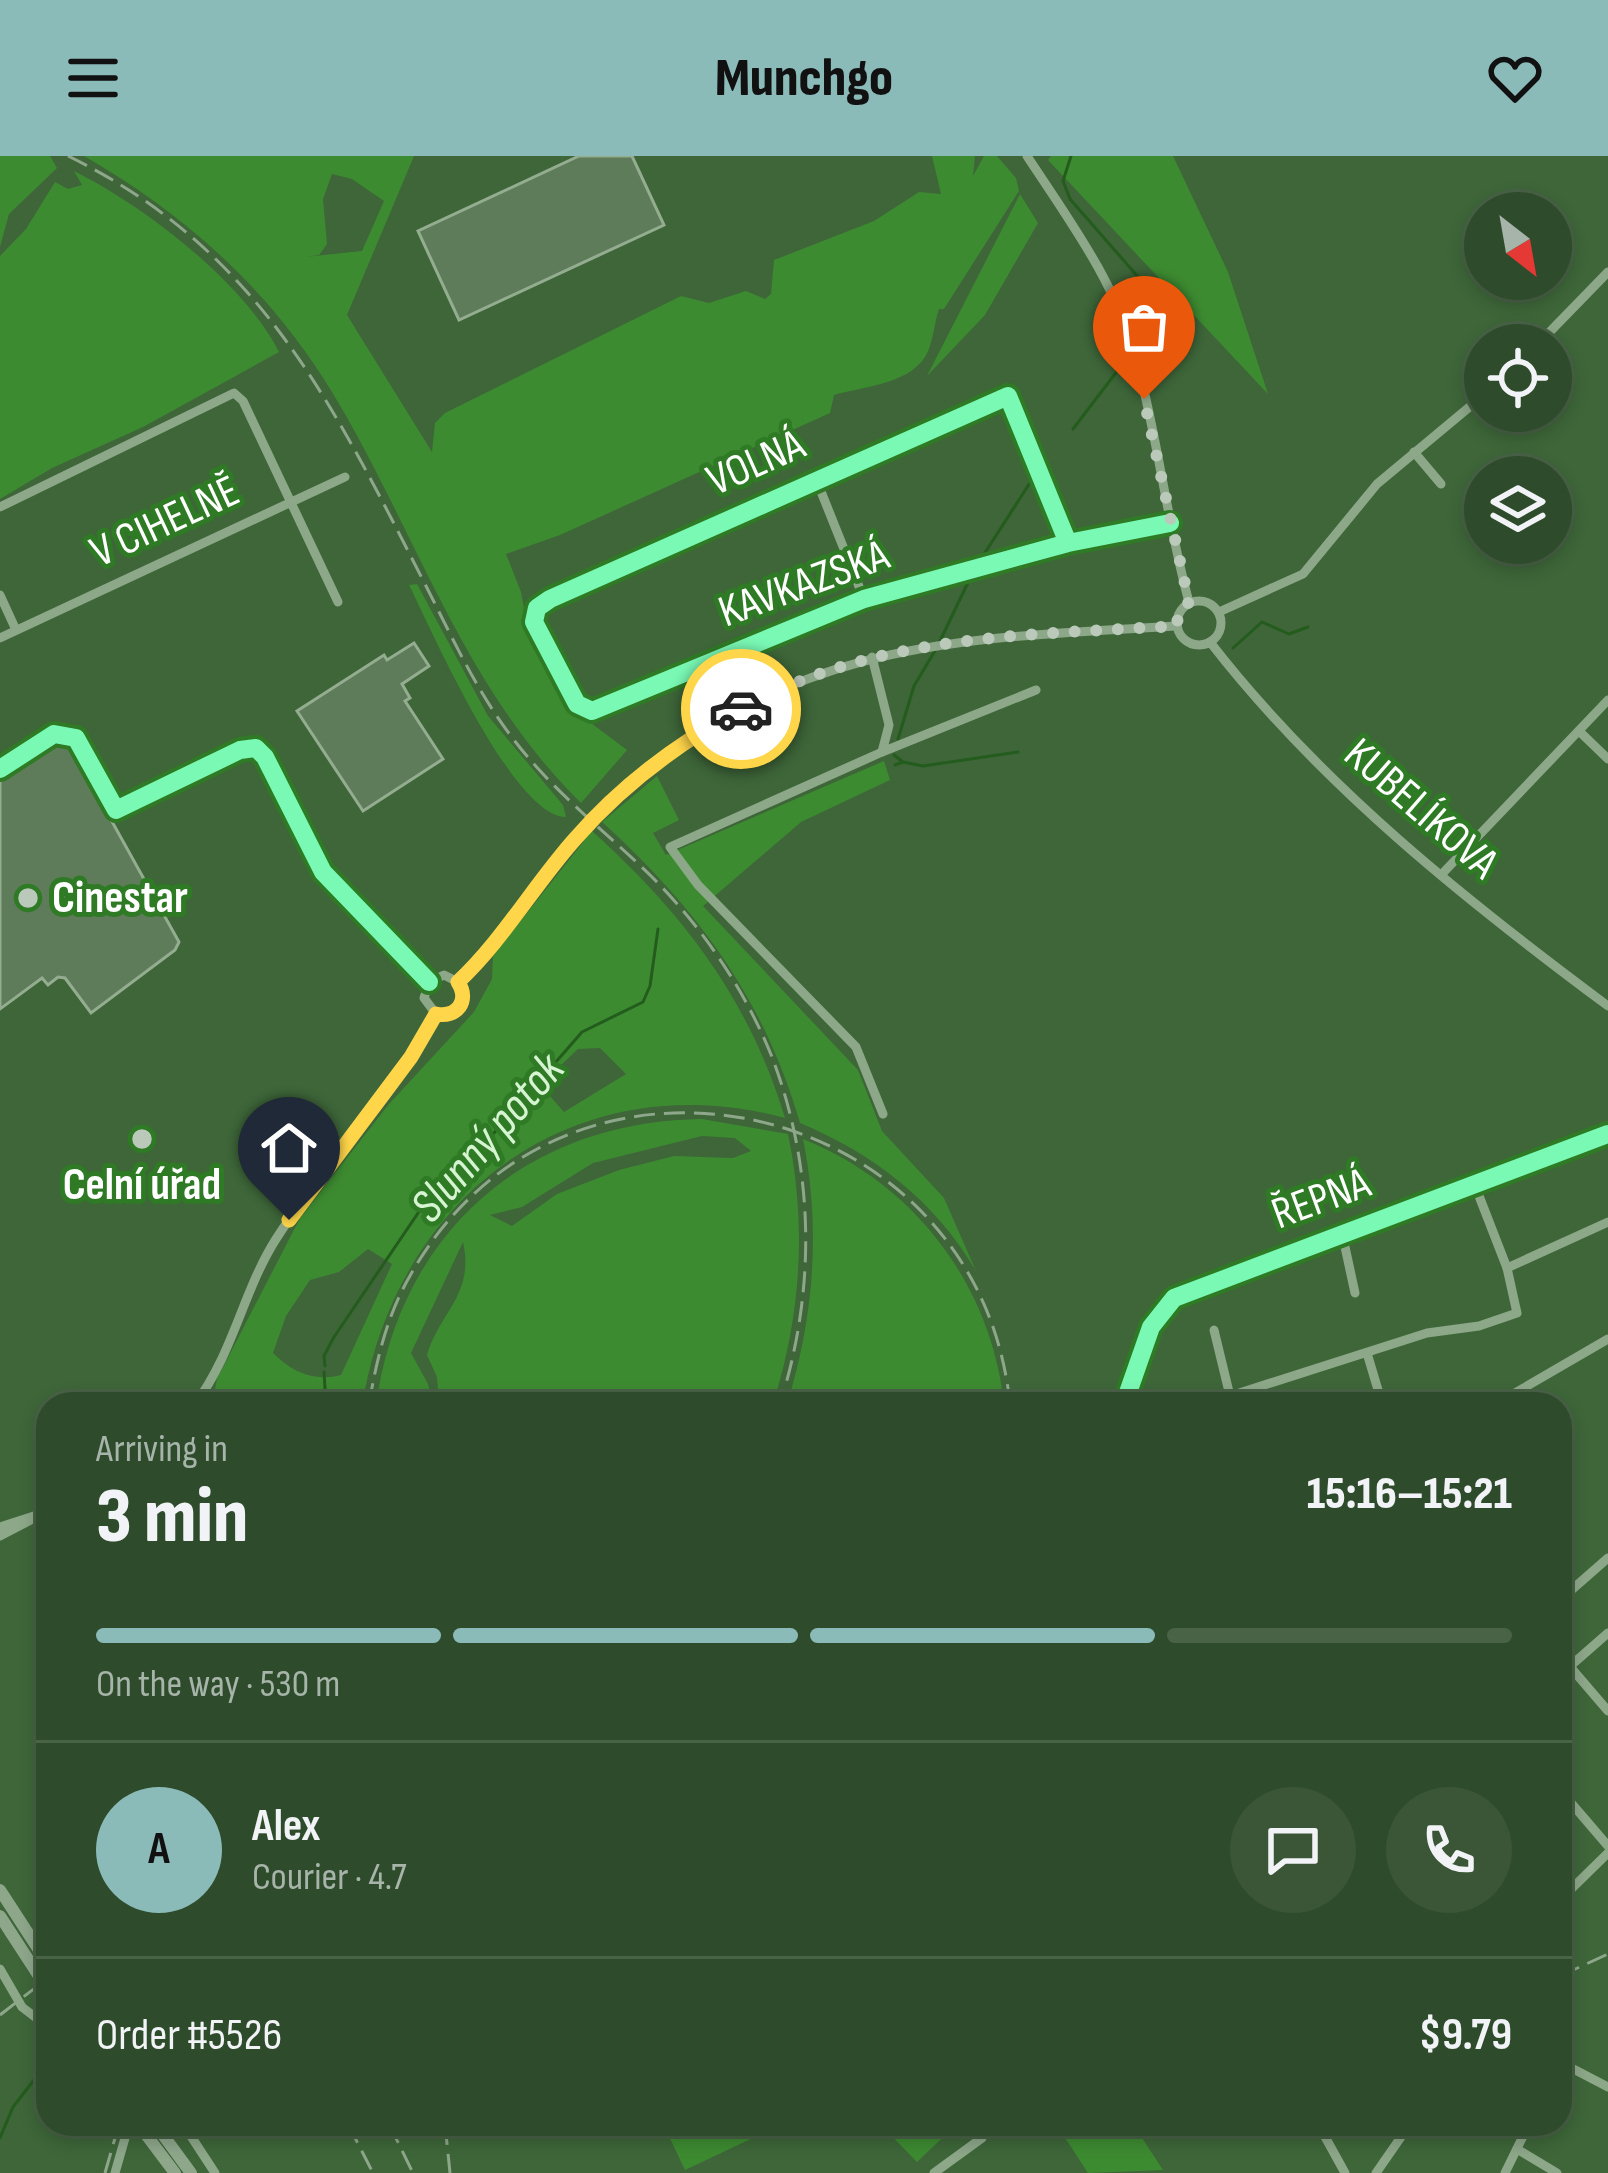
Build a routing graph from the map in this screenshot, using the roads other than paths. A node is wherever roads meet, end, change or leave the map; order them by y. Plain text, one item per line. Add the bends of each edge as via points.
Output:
1 (1027, 156) edge
2 (1607, 273) edge
3 (1557, 324) edge
4 (1464, 411) edge
5 (1414, 452) junction
6 (345, 477) dead end
7 (817, 479) junction
8 (1441, 484) dead end
9 (290, 500) junction
10 (0, 507) edge
11 (1170, 523) junction
12 (1068, 543) junction
13 (0, 596) edge
14 (864, 599) junction
15 (338, 602) dead end
16 (1189, 602) junction
17 (537, 608) joint
18 (1219, 612) junction
19 (1177, 626) junction
20 (16, 630) junction
21 (0, 638) edge
22 (1210, 642) junction
23 (872, 657) junction
24 (1036, 690) dead end
25 (1608, 700) edge
26 (1579, 731) junction
27 (882, 752) junction
28 (1608, 759) edge
29 (0, 769) edge
30 (1441, 875) junction
31 (429, 982) junction
32 (458, 982) junction
33 (1608, 1006) edge
34 (436, 1014) junction
35 (884, 1114) dead end
36 (1608, 1134) edge
37 (1474, 1184) junction
38 (1608, 1222) edge
39 (1342, 1232) junction
40 (1507, 1268) junction
41 (1355, 1292) dead end
42 (1214, 1330) dead end
43 (1608, 1340) edge
44 (1367, 1353) junction
45 (202, 1392) edge
46 (1128, 1392) edge
47 (1228, 1392) edge
48 (1253, 1392) edge
49 (1379, 1392) edge
50 (1517, 1392) edge
51 (36, 1517) edge
52 (0, 1531) edge
53 (1608, 1558) edge
54 (1572, 1590) edge
55 (1608, 1633) edge
56 (1572, 1664) edge
57 (1572, 1668) edge
58 (1608, 1711) edge
59 (1572, 1805) edge
60 (1608, 1850) edge
61 (1572, 1888) edge
62 (1, 1890) edge
63 (0, 1916) edge
64 (16, 1928) junction
65 (36, 1950) edge
66 (36, 1967) edge
67 (0, 1969) edge
68 (36, 2019) edge
69 (1572, 2068) edge
70 (1608, 2087) edge
71 (129, 2136) edge
72 (144, 2136) edge
73 (164, 2136) edge
74 (191, 2136) edge
75 (1325, 2136) edge
76 (1402, 2136) edge
77 (1523, 2136) edge
78 (982, 2138) dead end
79 (1516, 2149) junction
80 (1379, 2169) edge
81 (174, 2172) edge
82 (115, 2173) edge
83 (191, 2173) edge
84 (215, 2173) edge
85 (934, 2173) edge
86 (1346, 2173) edge
87 (1397, 2173) edge
88 (1505, 2173) edge
89 (1557, 2173) edge

1 - 11 street via 1092,254 1122,318
2 - 3 street
4 - 5 street
5 - 8 street
5 - 18 street via 1376,484 1303,574
6 - 9 street, V CIHELNĚ
7 - 12 street, VOLNÁ via 1008,395
7 - 14 street
7 - 17 street, VOLNÁ
9 - 10 street via 234,393
9 - 15 street
9 - 20 street, V CIHELNĚ
11 - 12 street, KAVKAZSKÁ
11 - 16 street
12 - 14 street, KAVKAZSKÁ
13 - 20 street
14 - 17 street, KAVKAZSKÁ via 592,711 577,704 551,660 533,622
16 - 18 street via 1208,602
16 - 19 street
18 - 22 street via 1221,627
19 - 22 street via 1187,641
19 - 23 street via 951,641
20 - 21 street, V CIHELNĚ
22 - 30 street, KUBELÍKOVA via 1364,809
23 - 27 street via 889,725
23 - 32 street, bridge via 724,718 644,771 575,839
24 - 27 street
25 - 26 street
26 - 28 street
26 - 30 street
27 - 35 street via 670,847 856,1047
29 - 31 street via 54,734 76,738 116,810 256,748 323,872
30 - 33 street, KUBELÍKOVA
31 - 32 street via 444,975
31 - 34 street via 424,998
32 - 34 street via 460,1007
34 - 45 street via 273,1244
36 - 37 street, ŘEPNÁ
37 - 39 street, ŘEPNÁ
37 - 40 street
38 - 40 street
39 - 41 street, ŘEPNÁ
39 - 46 street, ŘEPNÁ via 1174,1298 1151,1327
40 - 44 street via 1517,1313
42 - 47 street
43 - 50 street
44 - 48 street
44 - 49 street
51 - 52 street
53 - 54 street
55 - 56 street
57 - 58 street
59 - 60 street
60 - 61 street
62 - 64 highway
63 - 64 highway
64 - 65 highway
64 - 66 highway, bridge
67 - 68 street
69 - 70 street
71 - 82 street
72 - 81 highway
73 - 83 highway
74 - 84 street
75 - 86 street
76 - 80 street
77 - 79 street
78 - 85 street
79 - 88 street
79 - 89 street
80 - 87 street

